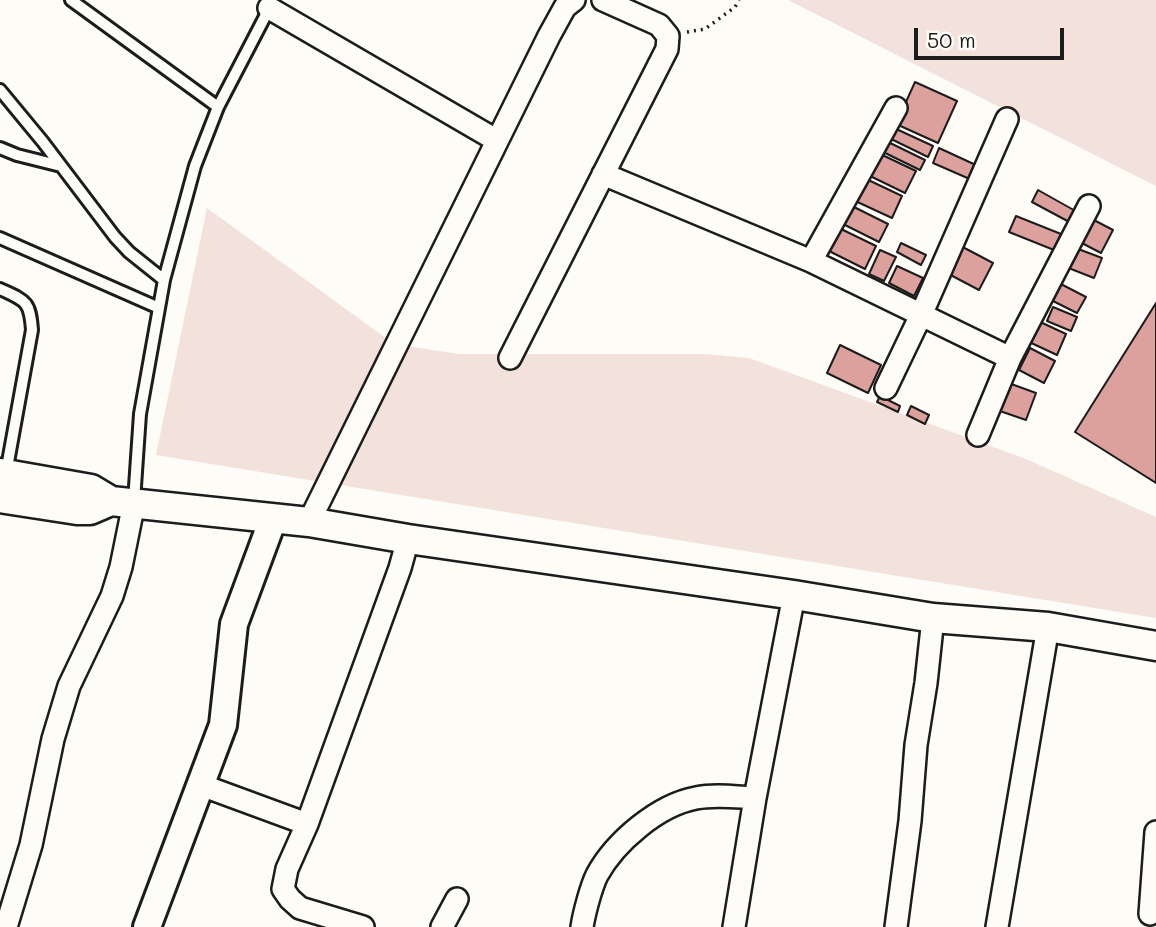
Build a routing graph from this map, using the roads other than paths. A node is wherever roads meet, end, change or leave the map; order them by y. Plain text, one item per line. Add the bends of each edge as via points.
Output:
1 (71, 0) edge
2 (575, 0) edge
3 (603, 0) edge
4 (271, 4) edge
5 (0, 90) edge
6 (218, 107) junction
7 (896, 108) dead end
8 (1007, 120) dead end
9 (496, 140) junction
10 (0, 148) edge
11 (61, 166) junction
12 (603, 174) junction
13 (1089, 206) dead end
14 (0, 238) edge
15 (811, 261) junction
16 (164, 280) junction
17 (0, 289) edge
18 (159, 308) junction
19 (921, 315) junction
20 (510, 358) dead end
21 (1010, 358) junction
22 (886, 388) dead end
23 (978, 435) dead end
24 (2, 482) edge
25 (122, 502) junction
26 (273, 519) junction
27 (309, 522) junction
28 (408, 539) junction
29 (794, 595) junction
30 (933, 618) junction
31 (1048, 627) junction
32 (1156, 646) edge
33 (201, 785) junction
34 (755, 798) junction
35 (307, 824) junction
36 (1156, 832) edge
37 (457, 899) dead end
38 (1150, 914) dead end
39 (6, 927) edge
40 (147, 927) edge
41 (363, 927) edge
42 (442, 927) edge
43 (582, 927) edge
44 (734, 927) edge
45 (896, 927) edge
46 (997, 927) edge

1 - 6 lane
2 - 9 street via 565,7
3 - 12 street via 659,25 668,36 667,49
4 - 6 lane
4 - 9 street
5 - 11 lane
6 - 16 lane via 195,166
7 - 15 street
8 - 19 street
9 - 27 street
10 - 11 lane
11 - 16 lane via 115,237
12 - 15 street
12 - 20 street
13 - 21 street
14 - 18 lane
15 - 19 street
16 - 18 lane
17 - 24 lane via 28,304 32,330
18 - 25 lane
19 - 21 street
19 - 22 street
21 - 23 street
24 - 25 main road via 77,510
25 - 26 main road
25 - 39 street via 121,567 69,686
26 - 27 main road
26 - 33 street via 234,624 223,725
27 - 28 main road
28 - 29 main road
28 - 35 street
29 - 30 main road
29 - 34 street
30 - 31 main road
30 - 45 street
31 - 32 main road
31 - 46 street
33 - 35 street
33 - 40 street
34 - 43 street via 694,798 645,822 619,845 597,876
34 - 44 street
35 - 41 street via 284,889 300,908
36 - 38 street
37 - 42 street

